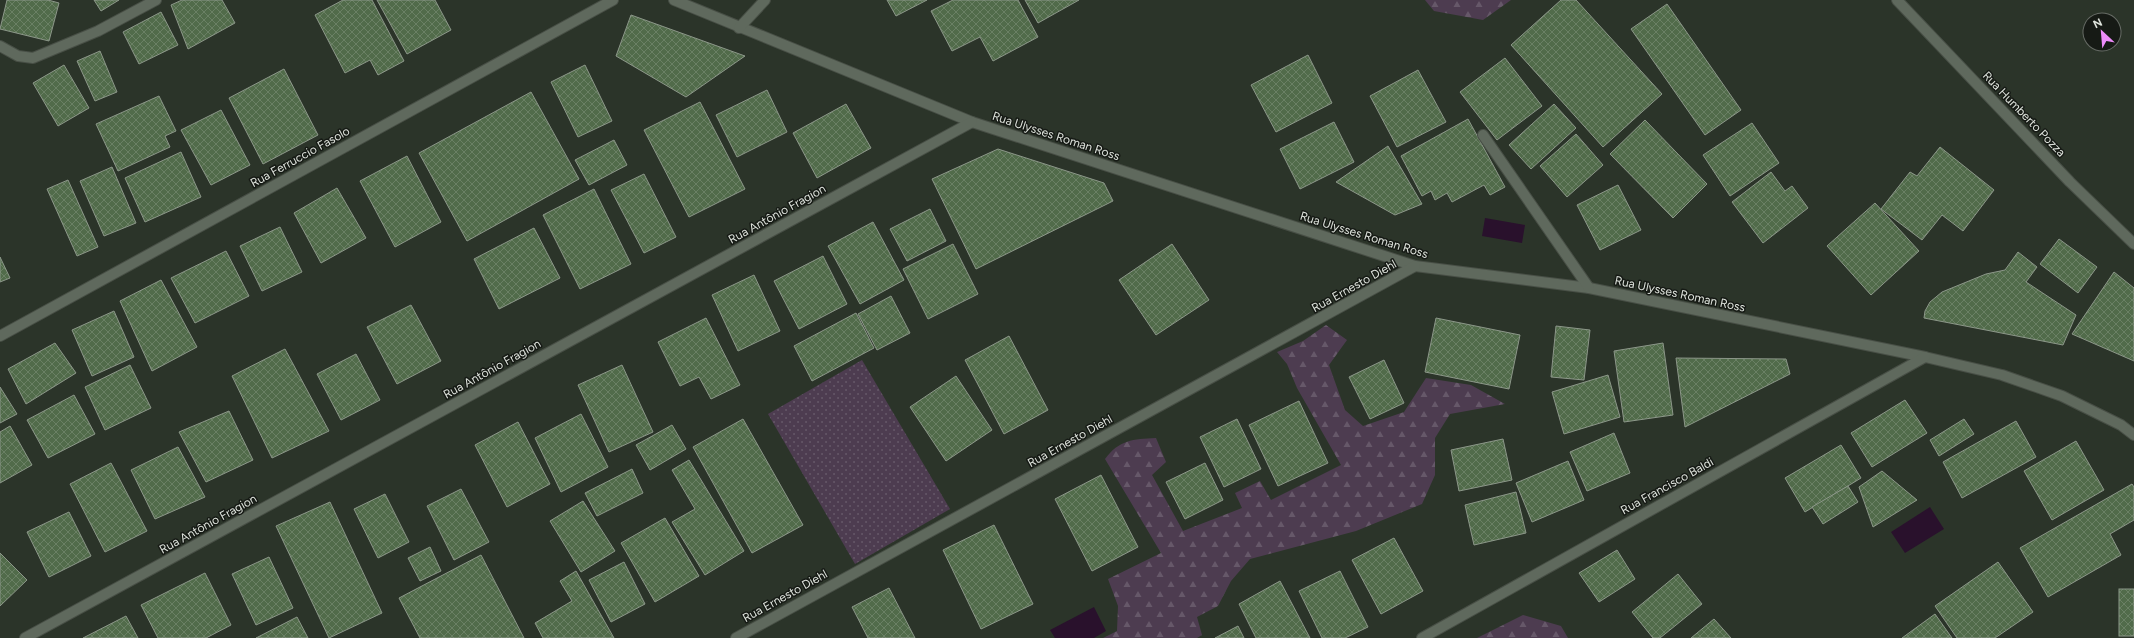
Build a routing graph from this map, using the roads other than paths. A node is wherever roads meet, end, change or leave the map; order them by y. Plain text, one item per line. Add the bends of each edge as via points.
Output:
1 (156, 0) edge
2 (613, 0) edge
3 (674, 0) edge
4 (765, 0) edge
5 (1897, 0) edge
6 (739, 28) junction
7 (0, 46) edge
8 (972, 122) junction
9 (1483, 135) dead end
10 (2134, 244) edge
11 (1415, 266) junction
12 (1588, 288) junction
13 (0, 336) edge
14 (1925, 357) junction
15 (2134, 435) edge
16 (25, 638) edge
17 (736, 638) edge
18 (1422, 638) edge

1 - 7 street via 92,34 33,58 18,56
2 - 13 street, Rua Ferruccio Fasolo
3 - 6 street, Rua Ulysses Roman Ross
4 - 6 street
5 - 10 street, Rua Humberto Pozza via 2070,182
6 - 8 street, Rua Ulysses Roman Ross
8 - 11 street, Rua Ulysses Roman Ross
8 - 16 street, Rua Antônio Fragion
9 - 12 street
11 - 12 street, Rua Ulysses Roman Ross
11 - 17 street, Rua Ernesto Diehl
12 - 14 street, Rua Ulysses Roman Ross
14 - 15 street, Rua Ulysses Roman Ross via 2002,375 2062,396 2120,425
14 - 18 street, Rua Francisco Baldi

